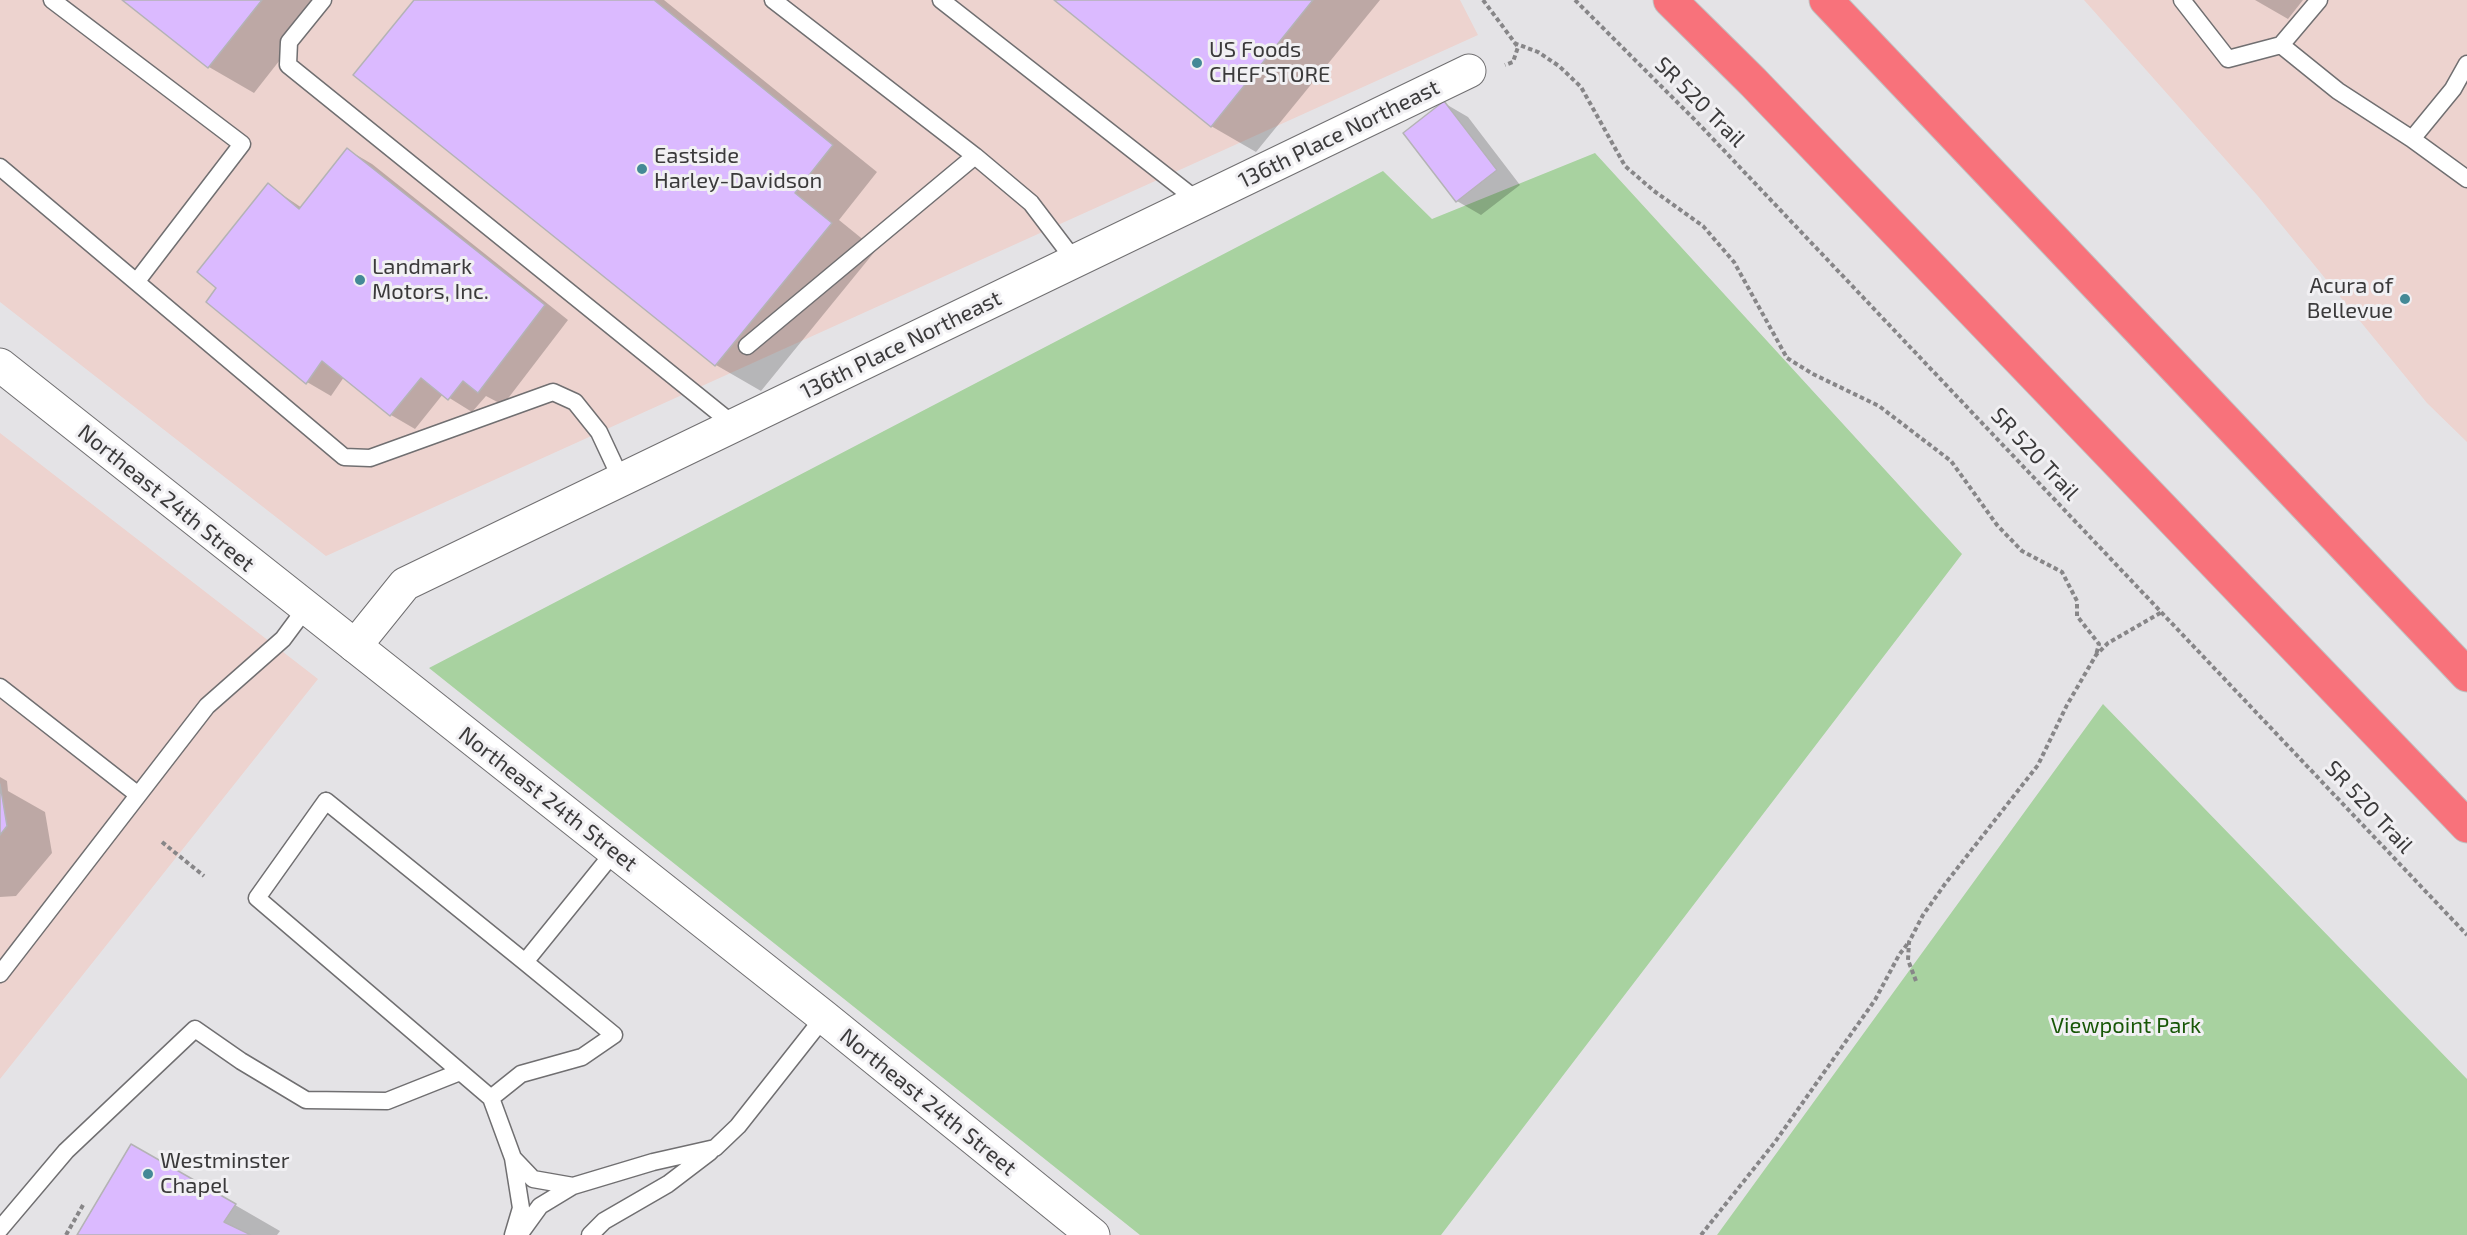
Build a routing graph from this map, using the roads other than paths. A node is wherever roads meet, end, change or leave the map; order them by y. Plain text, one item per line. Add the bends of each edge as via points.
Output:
1 (52, 0) edge
2 (323, 0) edge
3 (773, 0) edge
4 (941, 0) edge
5 (1670, 0) edge
6 (1826, 0) edge
7 (2182, 0) edge
8 (2319, 0) edge
9 (2281, 45) junction
10 (2467, 64) edge
11 (1469, 71) dead end
12 (2412, 139) junction
13 (975, 156) junction
14 (0, 167) edge
15 (2467, 179) edge
16 (1198, 201) junction
17 (1075, 261) junction
18 (137, 281) junction
19 (747, 346) dead end
20 (0, 365) edge
21 (734, 425) junction
22 (621, 479) junction
23 (306, 608) junction
24 (355, 646) junction
25 (2467, 675) edge
26 (0, 687) edge
27 (137, 794) junction
28 (2467, 826) edge
29 (614, 852) junction
30 (525, 962) junction
31 (0, 974) edge
32 (824, 1017) junction
33 (460, 1072) junction
34 (491, 1098) junction
35 (716, 1148) junction
36 (513, 1158) junction
37 (573, 1186) junction
38 (0, 1229) edge
39 (513, 1235) edge
40 (519, 1235) edge
41 (590, 1235) edge
42 (1093, 1235) edge

1 - 18 lane via 242,144
2 - 21 lane via 290,42 288,64
3 - 13 lane
4 - 16 lane
5 - 28 highway
6 - 25 highway
7 - 9 lane via 2228,59
8 - 9 lane
9 - 12 lane via 2338,91
10 - 12 lane via 2453,89
11 - 16 street, 136th Place Northeast
12 - 15 lane
13 - 17 lane via 1031,203
13 - 19 lane
14 - 18 lane
16 - 17 street, 136th Place Northeast
17 - 21 street, 136th Place Northeast
18 - 22 lane via 344,457 370,458 553,393 575,402 599,432
20 - 23 street, Northeast 24th Street
21 - 22 street, 136th Place Northeast
22 - 24 street, 136th Place Northeast via 405,584
23 - 24 street, Northeast 24th Street
23 - 27 lane via 283,639 207,706
24 - 29 street, Northeast 24th Street
26 - 27 lane
27 - 31 lane
29 - 30 lane
29 - 32 street, Northeast 24th Street
30 - 33 lane via 326,801 257,898
30 - 34 lane via 614,1035 582,1057 521,1074
32 - 35 lane
32 - 42 street, Northeast 24th Street
33 - 34 lane
33 - 38 lane via 387,1101 306,1100 195,1029 66,1151
34 - 36 lane
35 - 37 lane
35 - 41 lane via 668,1184 604,1221
36 - 37 lane via 533,1179
36 - 39 lane via 521,1208
37 - 40 lane via 540,1206

